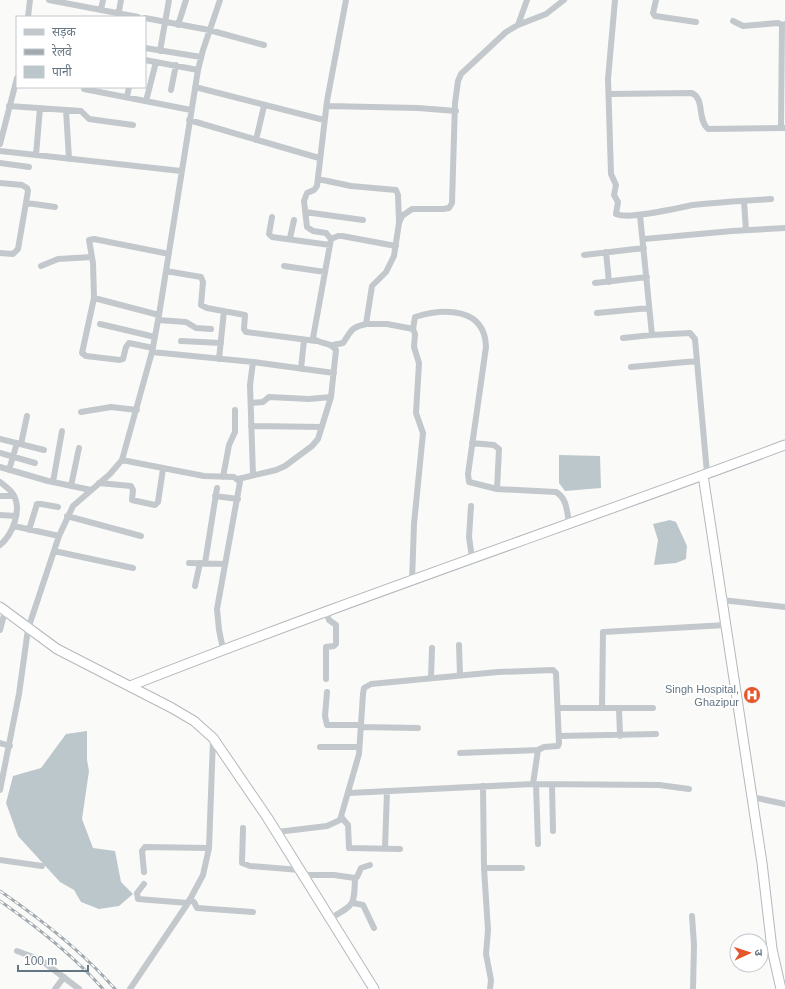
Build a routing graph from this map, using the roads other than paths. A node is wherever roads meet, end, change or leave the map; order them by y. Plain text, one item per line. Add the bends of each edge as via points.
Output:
1 (30, 0) edge
2 (49, 0) edge
3 (103, 0) edge
4 (121, 0) edge
5 (169, 0) edge
6 (186, 0) edge
7 (220, 0) edge
8 (346, 0) edge
9 (527, 0) edge
10 (564, 0) edge
11 (615, 0) edge
12 (656, 0) edge
13 (62, 1) edge
14 (82, 3) edge
15 (101, 10) junction
16 (118, 15) edge
17 (28, 16) edge
18 (128, 16) edge
19 (146, 18) edge
20 (733, 21) dead end
21 (166, 22) junction
22 (696, 22) dead end
23 (784, 24) edge
24 (178, 25) junction
25 (518, 25) junction
26 (209, 30) junction
27 (264, 45) dead end
28 (146, 48) edge
29 (160, 51) junction
30 (201, 58) junction
31 (146, 60) edge
32 (156, 62) junction
33 (176, 65) junction
34 (198, 70) junction
35 (16, 82) edge
36 (195, 87) junction
37 (129, 88) edge
38 (84, 89) dead end
39 (171, 90) dead end
40 (609, 94) junction
41 (127, 97) junction
42 (146, 101) junction
43 (10, 106) junction
44 (264, 106) junction
45 (326, 106) junction
46 (40, 108) junction
47 (66, 110) junction
48 (191, 110) junction
49 (456, 111) junction
50 (189, 120) junction
51 (324, 120) junction
52 (133, 125) dead end
53 (783, 128) edge
54 (256, 140) junction
55 (0, 144) edge
56 (0, 151) edge
57 (36, 155) junction
58 (319, 158) junction
59 (69, 159) junction
60 (0, 163) edge
61 (29, 167) dead end
62 (182, 171) junction
63 (318, 180) junction
64 (0, 183) edge
65 (771, 199) dead end
66 (744, 201) junction
67 (26, 203) junction
68 (55, 208) dead end
69 (305, 212) junction
70 (640, 214) junction
71 (272, 217) dead end
72 (294, 220) dead end
73 (363, 220) dead end
74 (399, 223) junction
75 (785, 228) edge
76 (746, 230) junction
77 (290, 238) junction
78 (644, 239) junction
79 (330, 242) junction
80 (396, 246) junction
81 (644, 248) junction
82 (606, 252) junction
83 (0, 253) edge
84 (169, 254) junction
85 (584, 255) dead end
86 (92, 257) junction
87 (41, 266) dead end
88 (284, 266) dead end
89 (166, 271) junction
90 (325, 272) junction
91 (647, 277) junction
92 (610, 282) junction
93 (595, 283) dead end
94 (94, 298) junction
95 (649, 308) junction
96 (224, 311) junction
97 (597, 314) dead end
98 (158, 317) junction
99 (100, 324) dead end
100 (366, 324) junction
101 (413, 329) junction
102 (211, 330) dead end
103 (652, 335) junction
104 (154, 337) junction
105 (623, 338) dead end
106 (304, 340) junction
107 (181, 341) dead end
108 (316, 341) junction
109 (221, 343) junction
110 (333, 345) junction
111 (152, 350) junction
112 (219, 359) junction
113 (697, 361) junction
114 (253, 362) junction
115 (631, 367) dead end
116 (301, 369) junction
117 (334, 374) junction
118 (331, 397) junction
119 (251, 403) junction
120 (137, 410) junction
121 (235, 410) dead end
122 (81, 412) dead end
123 (27, 416) dead end
124 (251, 426) junction
125 (322, 427) junction
126 (62, 431) dead end
127 (0, 439) edge
128 (472, 443) junction
129 (19, 444) junction
130 (785, 445) edge
131 (79, 448) dead end
132 (44, 450) dead end
133 (0, 453) edge
134 (13, 457) junction
135 (122, 460) junction
136 (35, 462) dead end
137 (0, 467) edge
138 (164, 469) junction
139 (9, 470) junction
140 (705, 474) junction
141 (253, 475) junction
142 (223, 477) junction
143 (238, 479) junction
144 (0, 482) edge
145 (53, 482) junction
146 (99, 483) junction
147 (71, 486) junction
148 (216, 488) dead end
149 (497, 489) junction
150 (91, 490) junction
151 (0, 496) edge
152 (14, 496) junction
153 (215, 496) junction
154 (238, 499) junction
155 (471, 506) dead end
156 (58, 507) dead end
157 (0, 515) edge
158 (16, 516) junction
159 (67, 516) junction
160 (569, 523) junction
161 (14, 526) junction
162 (29, 530) junction
163 (58, 536) junction
164 (141, 536) dead end
165 (0, 545) edge
166 (54, 551) junction
167 (472, 558) junction
168 (189, 563) dead end
169 (202, 563) junction
170 (225, 564) junction
171 (133, 568) dead end
172 (412, 581) junction
173 (195, 586) dead end
174 (722, 600) junction
175 (785, 607) edge
176 (2, 609) edge
177 (326, 612) junction
178 (726, 625) junction
179 (28, 629) junction
180 (0, 630) edge
181 (459, 644) dead end
182 (432, 648) dead end
183 (223, 649) junction
184 (460, 676) junction
185 (431, 678) junction
186 (326, 679) dead end
187 (130, 686) junction
188 (327, 692) dead end
189 (558, 708) junction
190 (602, 708) junction
191 (619, 708) junction
192 (653, 708) dead end
193 (361, 726) junction
194 (418, 728) dead end
195 (656, 734) dead end
196 (558, 736) junction
197 (620, 736) junction
198 (213, 738) junction
199 (0, 743) edge
200 (10, 746) junction
201 (320, 746) dead end
202 (359, 747) junction
203 (538, 750) junction
204 (460, 752) dead end
205 (535, 784) junction
206 (552, 784) junction
207 (483, 786) junction
208 (689, 789) dead end
209 (0, 790) edge
210 (387, 791) junction
211 (349, 793) junction
212 (752, 797) junction
213 (785, 804) edge
214 (342, 818) junction
215 (243, 828) dead end
216 (553, 831) dead end
217 (277, 832) junction
218 (538, 844) dead end
219 (209, 848) junction
220 (385, 848) junction
221 (400, 849) dead end
222 (0, 860) edge
223 (370, 865) dead end
224 (42, 866) dead end
225 (484, 868) junction
226 (522, 868) dead end
227 (144, 872) dead end
228 (302, 872) junction
229 (355, 878) junction
230 (144, 884) dead end
231 (188, 902) junction
232 (353, 903) junction
233 (253, 912) dead end
234 (692, 916) dead end
235 (331, 918) junction
236 (374, 928) dead end
237 (17, 951) dead end
238 (64, 977) junction
239 (55, 989) edge
240 (79, 989) edge
241 (130, 989) edge
242 (374, 989) edge
243 (490, 989) edge
244 (693, 989) edge
245 (781, 989) edge

1 - 17 street
2 - 13 street
3 - 15 street
4 - 16 street
5 - 21 street
6 - 24 street
7 - 26 street
8 - 45 street
9 - 25 street
10 - 25 street via 546,14
11 - 40 street
12 - 22 street via 653,13 655,16
13 - 14 street
14 - 15 street
15 - 16 street
16 - 18 street
19 - 21 street
20 - 23 street via 743,26
21 - 24 street
21 - 29 street
23 - 53 street
24 - 26 street
25 - 49 street via 506,32 461,74 456,92
26 - 27 street
26 - 30 street
28 - 29 street
29 - 30 street
30 - 34 street
31 - 32 street
32 - 33 street
32 - 42 street
33 - 34 street
33 - 39 street
34 - 36 street
35 - 43 street
36 - 44 street
36 - 48 street
37 - 41 street
38 - 41 street
40 - 53 street via 692,93 698,98 703,122 708,129
40 - 70 street via 611,174 616,183 616,214
41 - 42 street
42 - 48 street
43 - 46 street
43 - 55 street
44 - 51 street
44 - 54 street
45 - 49 street
45 - 51 street
46 - 47 street
46 - 57 street
47 - 52 street via 83,112 88,119
47 - 59 street
48 - 50 street
49 - 74 street via 452,203 449,208 443,209 412,209 402,216
50 - 54 street
50 - 62 street
51 - 58 street
54 - 58 street
56 - 57 street
57 - 59 street
58 - 63 street
59 - 62 street
60 - 61 street
62 - 84 street
63 - 69 street via 314,190 305,196
63 - 74 street via 396,190
64 - 67 street via 26,186
65 - 66 street
66 - 70 street via 693,205
66 - 76 street
67 - 68 street
67 - 83 street via 18,249 13,254
69 - 73 street
69 - 79 street via 306,227 326,233
70 - 78 street
71 - 77 street via 270,236
72 - 77 street
74 - 80 street
75 - 76 street
76 - 78 street
77 - 79 street
78 - 81 street
79 - 80 street via 342,236
79 - 90 street
80 - 100 street via 386,272 372,286
81 - 82 street
81 - 91 street
82 - 85 street
82 - 92 street
84 - 86 street via 91,239 89,243
84 - 89 street
86 - 87 street via 58,259
86 - 94 street
88 - 90 street
89 - 96 street via 201,277 201,305
89 - 98 street
90 - 108 street via 313,333
91 - 92 street
91 - 95 street
92 - 93 street
94 - 98 street
94 - 111 street via 82,353 86,356 120,360 123,359 126,347 130,343
95 - 97 street
95 - 103 street
96 - 106 street via 245,315 246,332
96 - 109 street
98 - 102 street
98 - 104 street
99 - 104 street
100 - 101 street via 387,324
100 - 110 street via 355,326 343,343
101 - 128 street via 415,317 444,312 471,317 484,333 485,358
101 - 172 street via 418,363 416,413 423,433 414,524
103 - 105 street
103 - 113 street via 693,334
104 - 111 street
106 - 108 street
106 - 116 street
107 - 109 street
108 - 110 street
109 - 112 street
110 - 117 street via 337,355
111 - 112 street
111 - 120 street
112 - 114 street
113 - 115 street
113 - 140 street
114 - 116 street
114 - 119 street
116 - 117 street
117 - 118 street
118 - 119 street via 269,397 263,402
118 - 125 street
119 - 124 street
120 - 122 street via 111,407
120 - 135 street
121 - 142 street via 235,432 229,445
123 - 129 street
124 - 125 street
124 - 141 street
125 - 141 street via 318,439 312,446 284,466
126 - 145 street
127 - 129 street
128 - 149 street via 469,482
128 - 149 street via 494,445 499,449
129 - 132 street
129 - 134 street
130 - 140 highway
131 - 147 street
133 - 134 street
134 - 136 street
134 - 139 street
135 - 138 street
135 - 146 street
137 - 139 street
138 - 142 street
138 - 146 street via 158,502 155,505 132,500 132,486
139 - 145 street
140 - 160 highway
140 - 174 highway
141 - 143 street
142 - 143 street
143 - 154 street via 241,487
144 - 152 street via 9,488
145 - 147 street
146 - 150 street
147 - 150 street
148 - 153 street
149 - 160 street via 556,492 564,501
150 - 159 street via 73,506
151 - 152 street
152 - 158 street
153 - 154 street
153 - 169 street
154 - 170 street
155 - 167 street via 469,537
156 - 162 street via 37,504
157 - 158 street
158 - 161 street
159 - 163 street
159 - 164 street
160 - 167 highway
161 - 162 street
161 - 165 street via 10,535
162 - 163 street
163 - 166 street
166 - 171 street
166 - 179 street
167 - 172 highway
168 - 169 street
169 - 170 street
169 - 173 street
170 - 183 street via 217,609
172 - 177 highway
174 - 175 street
174 - 178 highway
176 - 179 highway
176 - 180 street
177 - 183 highway
177 - 186 street via 329,620 336,626 336,644 326,647
178 - 190 street via 603,632
178 - 212 highway
179 - 187 highway via 70,656
179 - 200 street
181 - 184 street
182 - 185 street
183 - 187 highway
184 - 185 street
184 - 189 street via 553,670 556,673
185 - 193 street via 367,686 362,694
187 - 198 highway via 194,721
188 - 193 street via 327,725
189 - 190 street
189 - 196 street
190 - 191 street
191 - 192 street
191 - 197 street
193 - 194 street
193 - 202 street
195 - 197 street
196 - 197 street
196 - 203 street via 558,746
198 - 217 highway
198 - 219 street
199 - 200 street
200 - 209 street
201 - 202 street
202 - 211 street
203 - 204 street
203 - 205 street
205 - 206 street
205 - 207 street
205 - 218 street
206 - 208 street via 659,785
206 - 216 street
207 - 210 street
207 - 225 street
210 - 211 street
210 - 220 street
211 - 214 street
212 - 213 street
212 - 245 highway via 772,949
214 - 217 street via 326,826
214 - 220 street via 348,825 349,848
215 - 228 street via 242,863
217 - 228 highway
219 - 227 street via 145,847 142,851
219 - 231 street via 203,875
220 - 221 street
222 - 224 street
223 - 229 street via 361,868
225 - 226 street
225 - 243 street via 488,930 486,954
228 - 229 street
228 - 235 highway
229 - 232 street
230 - 231 street via 137,893 138,899
231 - 233 street via 194,902 197,908
231 - 241 street
232 - 235 street
232 - 236 street via 363,904
234 - 244 street
235 - 242 highway
237 - 238 street via 41,960
238 - 239 street
238 - 240 street

